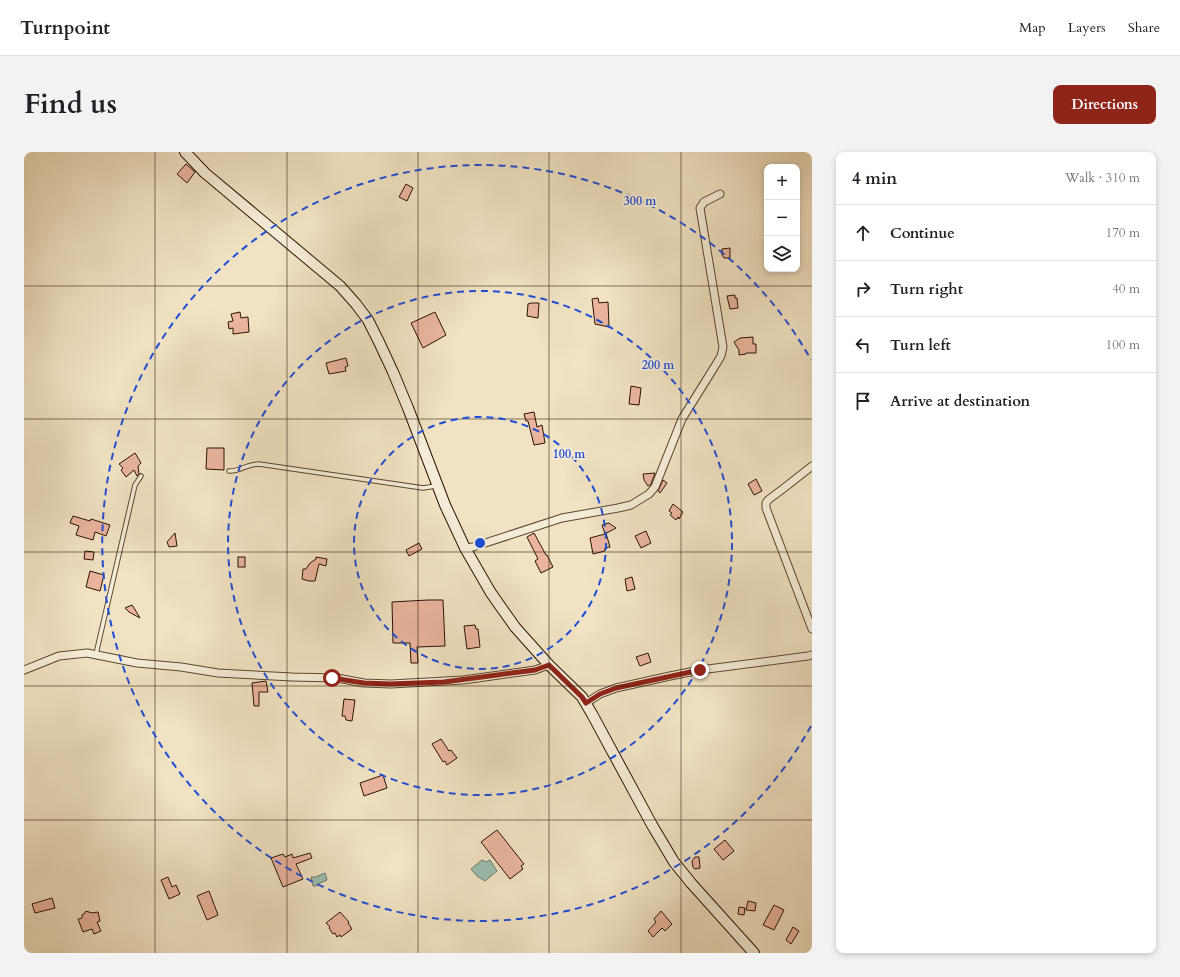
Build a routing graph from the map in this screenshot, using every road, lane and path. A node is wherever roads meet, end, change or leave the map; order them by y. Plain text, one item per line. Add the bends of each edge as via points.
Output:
1 (185, 152) edge
2 (720, 194) dead end
3 (812, 466) edge
4 (229, 471) dead end
5 (141, 476) dead end
6 (437, 486) junction
7 (465, 548) junction
8 (812, 629) edge
9 (96, 654) junction
10 (812, 655) edge
11 (549, 665) junction
12 (24, 670) edge
13 (586, 703) junction
14 (754, 953) edge

1 - 6 main road via 205,173 340,286 356,304 368,320 394,372
2 - 7 street via 704,202 700,208 722,333 721,356 682,420 650,494 618,508 562,518
3 - 8 street via 766,503
4 - 6 lane via 234,472 251,464 259,464 423,488
5 - 9 lane via 134,485
6 - 7 main road
7 - 11 main road via 515,627
9 - 11 street via 137,663 218,673 337,678 390,684 462,680 535,670
9 - 12 street via 60,656
10 - 13 street via 670,676 616,688
11 - 13 main road
13 - 14 main road via 674,862

